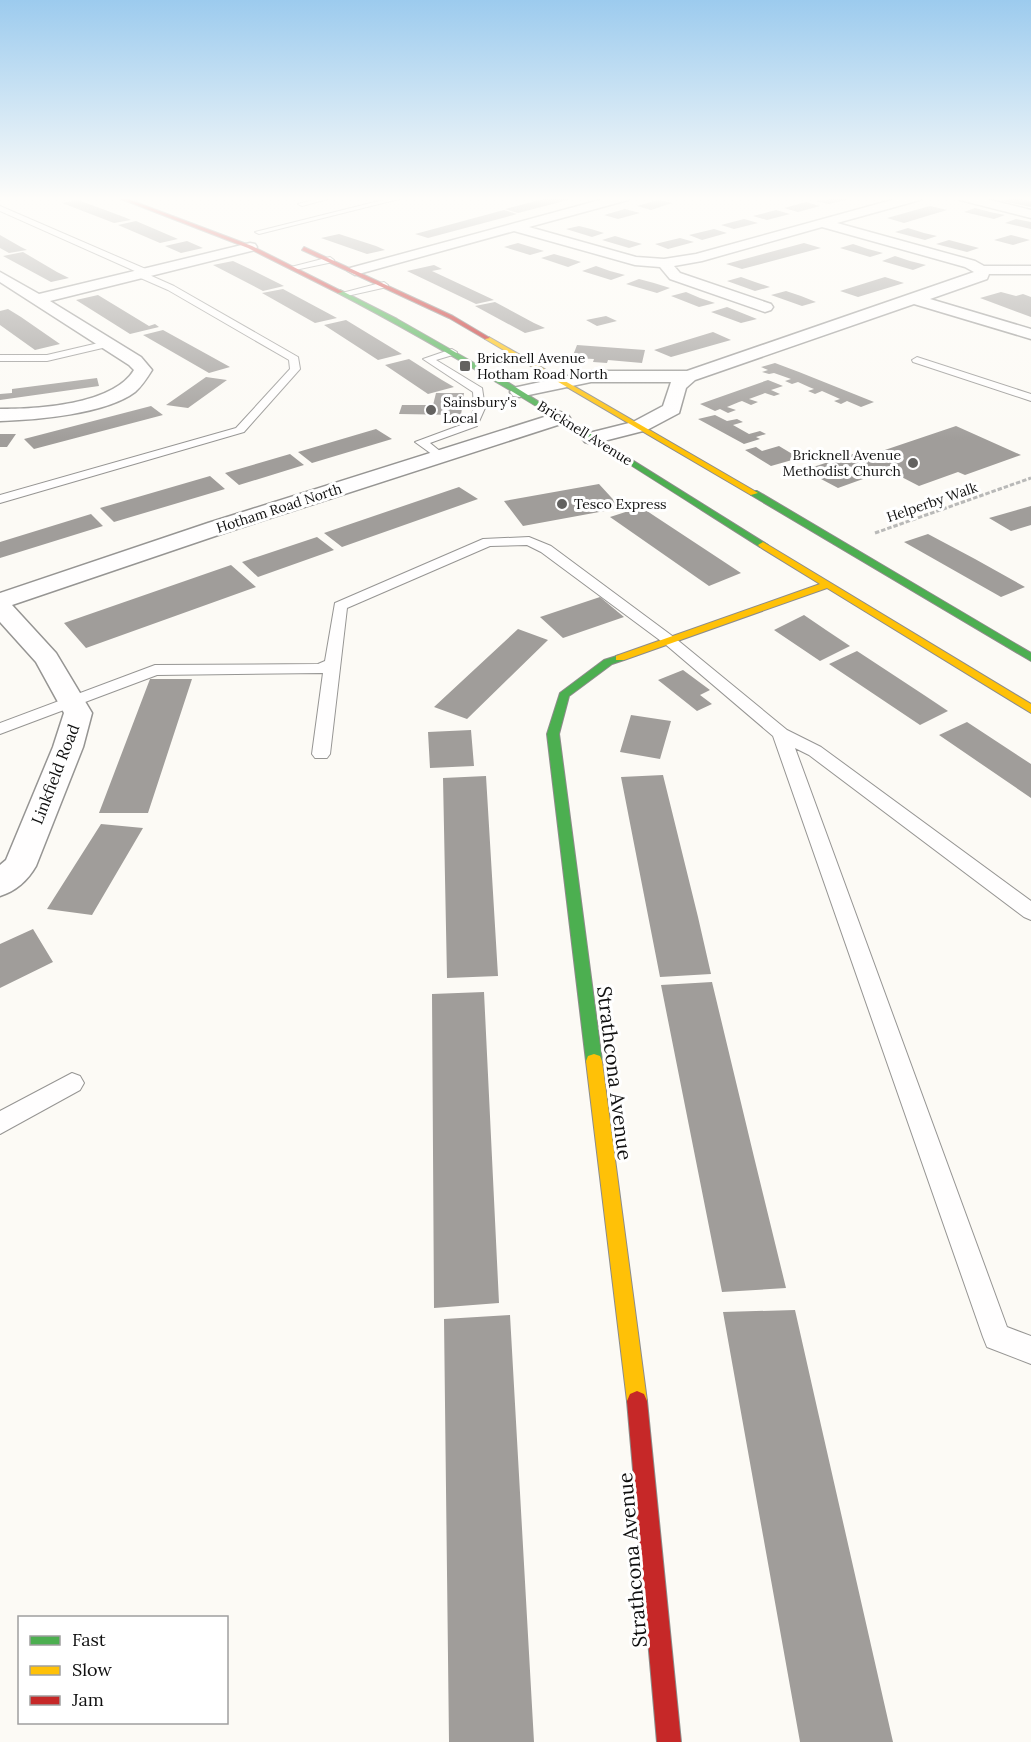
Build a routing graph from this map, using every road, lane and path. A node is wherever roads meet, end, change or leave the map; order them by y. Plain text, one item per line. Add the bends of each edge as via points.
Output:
1 (4, 278) edge
2 (121, 278) edge
3 (152, 278) edge
4 (317, 278) edge
5 (370, 278) edge
6 (682, 278) edge
7 (968, 278) edge
8 (384, 285) junction
9 (346, 293) junction
10 (38, 299) junction
11 (913, 299) junction
12 (765, 307) dead end
13 (1031, 334) edge
14 (107, 344) junction
15 (452, 352) junction
16 (0, 358) edge
17 (917, 360) dead end
18 (689, 376) junction
19 (563, 382) junction
20 (519, 392) junction
21 (1031, 398) edge
22 (0, 416) edge
23 (560, 418) junction
24 (640, 426) junction
25 (592, 438) junction
26 (440, 456) junction
27 (1031, 478) edge
28 (0, 500) edge
29 (841, 545) junction
30 (827, 585) junction
31 (0, 602) edge
32 (0, 607) edge
33 (670, 641) junction
34 (1031, 658) edge
35 (332, 664) junction
36 (72, 702) junction
37 (1028, 705) edge
38 (0, 729) edge
39 (781, 734) junction
40 (321, 754) dead end
41 (0, 884) edge
42 (1031, 912) edge
43 (72, 1083) dead end
44 (0, 1123) edge
45 (1031, 1350) edge
46 (669, 1742) edge

1 - 10 street
2 - 10 street
3 - 28 lane via 294,359 295,369 240,430
4 - 9 street, Bricknell Avenue
5 - 8 street, Bricknell Avenue
6 - 12 street
7 - 11 street
8 - 9 lane
8 - 19 street, Bricknell Avenue via 451,317
9 - 15 street, Bricknell Avenue
10 - 14 street
11 - 13 street
11 - 18 street
14 - 16 lane via 47,358
14 - 22 street via 143,370 124,391 63,409
15 - 20 street, Bricknell Avenue
15 - 26 lane via 428,359 478,390 481,397 473,424 421,442
17 - 21 lane
18 - 19 street via 601,376
18 - 24 street via 677,386 672,409
19 - 20 street
19 - 24 street, Bricknell Avenue
20 - 23 street, Bricknell Avenue
23 - 25 street, Bricknell Avenue
23 - 26 street, Hotham Road North
24 - 25 street
24 - 29 street, Bricknell Avenue
25 - 30 street, Bricknell Avenue
26 - 31 street, Hotham Road North
27 - 29 path, Helperby Walk
29 - 34 street, Bricknell Avenue
30 - 33 street, Strathcona Avenue
30 - 37 street, Bricknell Avenue
32 - 36 street, Linkfield Road via 47,659
33 - 35 lane via 546,549 530,541 509,540 488,542 340,606
33 - 39 lane
33 - 46 street, Strathcona Avenue via 608,662 564,695 553,734 637,1404
35 - 36 lane via 320,669 155,670
35 - 40 lane
36 - 38 lane
36 - 41 street, Linkfield Road via 78,713 68,747 20,866
39 - 42 lane via 815,751
39 - 45 lane via 997,1337
43 - 44 lane

